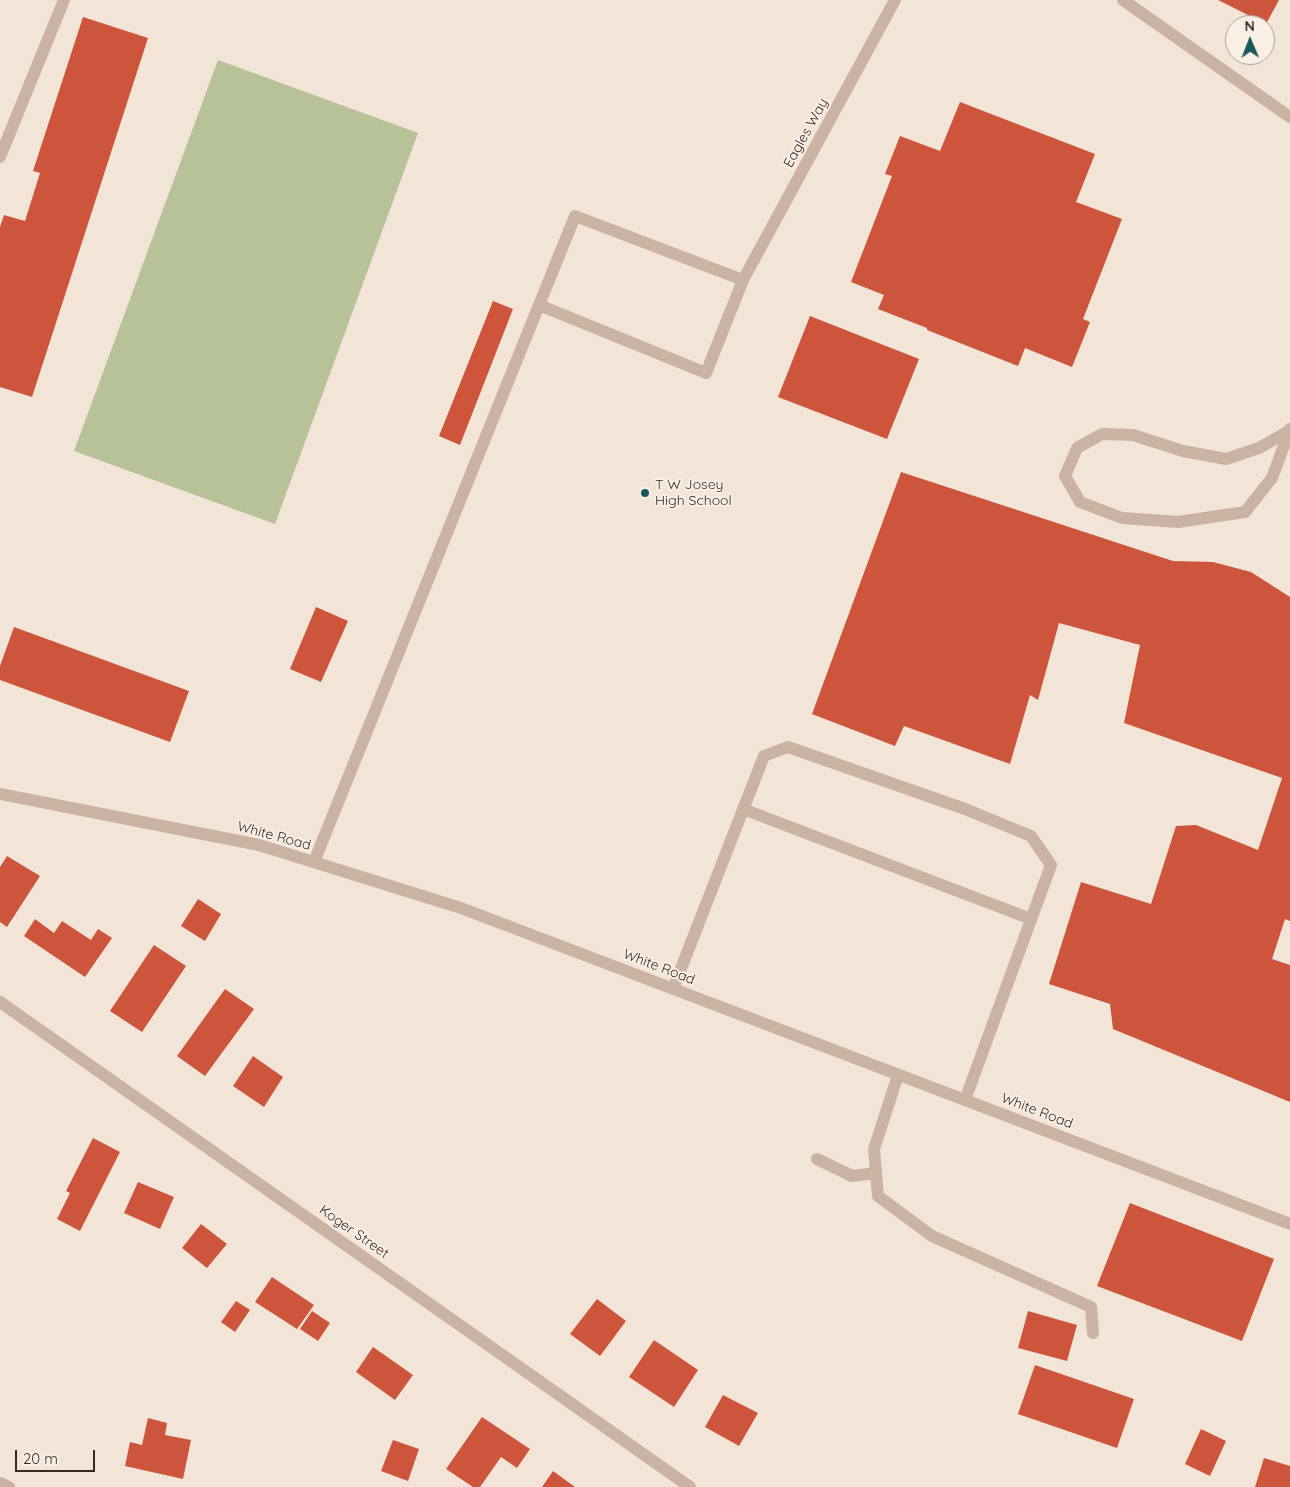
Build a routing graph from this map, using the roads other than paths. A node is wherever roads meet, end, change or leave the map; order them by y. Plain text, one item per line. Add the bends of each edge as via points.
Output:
1 (64, 0) edge
2 (895, 0) edge
3 (1123, 0) edge
4 (1290, 117) edge
5 (0, 157) edge
6 (743, 280) junction
7 (539, 305) junction
8 (1290, 430) edge
9 (0, 794) edge
10 (743, 810) junction
11 (314, 862) junction
12 (1030, 920) junction
13 (673, 989) junction
14 (0, 1002) edge
15 (898, 1075) junction
16 (965, 1100) junction
17 (817, 1159) dead end
18 (876, 1173) junction
19 (1290, 1224) edge
20 (1093, 1333) dead end
21 (0, 1484) edge
22 (9, 1487) edge
23 (690, 1487) edge

1 - 5 street
2 - 6 street, Eagles Way
3 - 4 street
6 - 7 street via 575,216
6 - 7 street, Eagles Way via 706,373
7 - 11 street
8 - 8 street via 1272,478 1245,512 1178,522 1122,518 1080,502 1065,476 1077,448 1102,434 1133,435 1183,451 1226,459 1259,448
9 - 11 street, White Road via 259,845
10 - 12 street
10 - 12 street via 764,756 788,747 965,809 1031,836 1051,865
10 - 13 street
11 - 13 street, White Road via 461,908
12 - 16 street
13 - 15 street, White Road
14 - 23 street, Koger Street
15 - 16 street, White Road
15 - 18 street via 874,1150
16 - 19 street, White Road
17 - 18 street via 852,1176
18 - 20 street via 878,1196 932,1236 1092,1308
21 - 22 street

